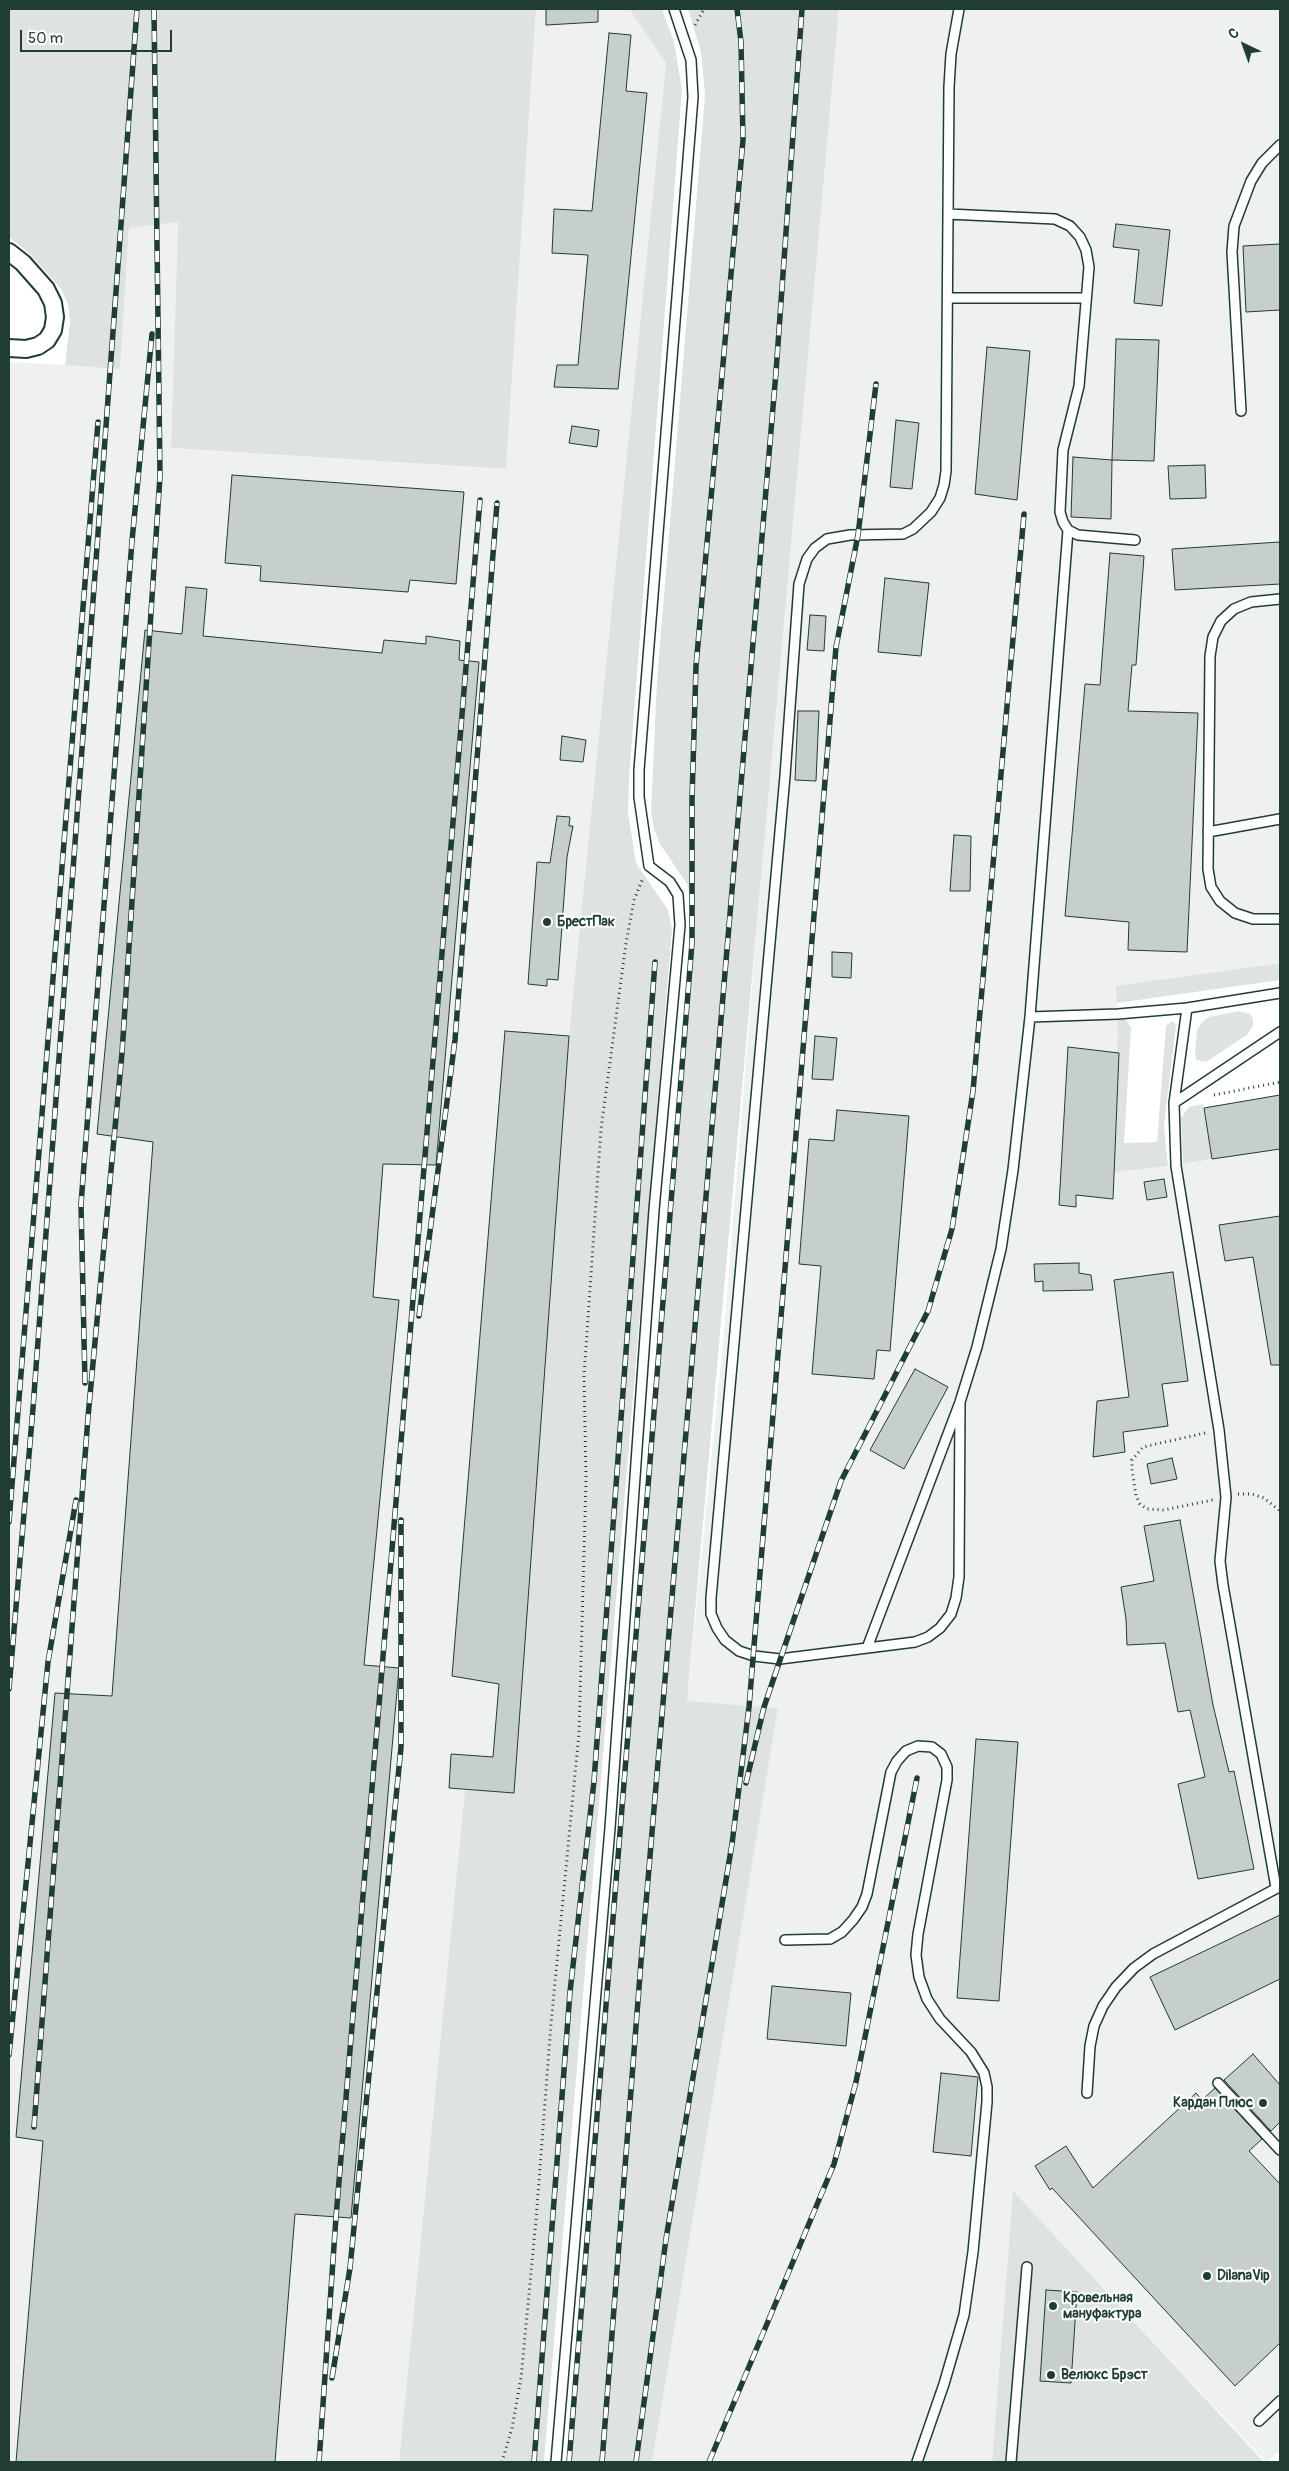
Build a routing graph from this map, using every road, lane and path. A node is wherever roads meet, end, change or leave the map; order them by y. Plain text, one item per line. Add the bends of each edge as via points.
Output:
1 (674, 9) edge
2 (959, 9) edge
3 (1280, 145) edge
4 (948, 214) junction
5 (9, 252) edge
6 (948, 298) junction
7 (1086, 298) junction
8 (9, 348) edge
9 (1241, 411) dead end
10 (1068, 530) junction
11 (1135, 540) dead end
12 (1280, 599) edge
13 (1280, 819) edge
14 (1208, 832) junction
15 (649, 866) junction
16 (1280, 919) edge
17 (1280, 993) edge
18 (1187, 1008) junction
19 (1030, 1017) junction
20 (1280, 1032) edge
21 (1280, 1082) edge
22 (1213, 1095) dead end
23 (1174, 1103) junction
24 (960, 1402) junction
25 (1219, 1430) junction
26 (1226, 1497) junction
27 (1280, 1511) edge
28 (867, 1648) junction
29 (1278, 1887) edge
30 (785, 1940) dead end
31 (1218, 2083) dead end
32 (1087, 2092) dead end
33 (1280, 2150) edge
34 (1027, 2267) dead end
35 (1280, 2401) edge
36 (1259, 2421) dead end
37 (502, 2462) edge
38 (556, 2462) edge
39 (917, 2462) edge
40 (1011, 2462) edge

1 - 15 lane via 691,60 693,97 639,770 639,797
2 - 4 lane via 949,87
3 - 9 lane via 1262,162 1251,181 1234,226 1232,252
4 - 6 lane
4 - 7 lane via 1040,217 1070,226 1086,250
5 - 8 street via 46,289 55,317 47,340 26,349
6 - 7 lane
6 - 28 lane via 946,471 940,498 922,522 903,534 827,539 807,559 799,584 785,776 711,1598 711,1614 716,1628 739,1651 754,1656 780,1659
7 - 10 lane via 1079,386 1063,450 1060,512
10 - 11 lane via 1089,537
10 - 19 lane
12 - 14 lane via 1251,602 1234,609 1221,621 1213,637 1210,656
13 - 14 lane
14 - 16 lane via 1211,887 1220,901 1253,919
15 - 37 path via 634,900 630,919 601,1129 584,1376 586,1478 578,1733 521,2378
15 - 38 lane via 670,882 678,896 680,925 654,1210 609,1838
17 - 18 lane
18 - 19 lane
18 - 23 lane
19 - 24 lane via 1001,1249
20 - 23 lane
21 - 22 path
23 - 25 lane via 1176,1166
24 - 28 lane
24 - 28 lane via 959,1577 951,1614 928,1637 915,1642
25 - 26 lane
25 - 26 path via 1143,1447 1132,1460 1132,1469 1136,1496 1147,1509 1164,1510
26 - 27 path via 1252,1494 1264,1498
26 - 29 lane via 1220,1561 1223,1585
29 - 32 lane via 1153,1954 1116,1987 1094,2026
30 - 39 lane via 830,1939 854,1920 867,1894 897,1761 906,1751 918,1746 932,1747 941,1754 947,1767 947,1780 916,1955 927,1999 984,2072 987,2102 974,2252 964,2315
31 - 33 lane
34 - 40 lane
35 - 36 lane

